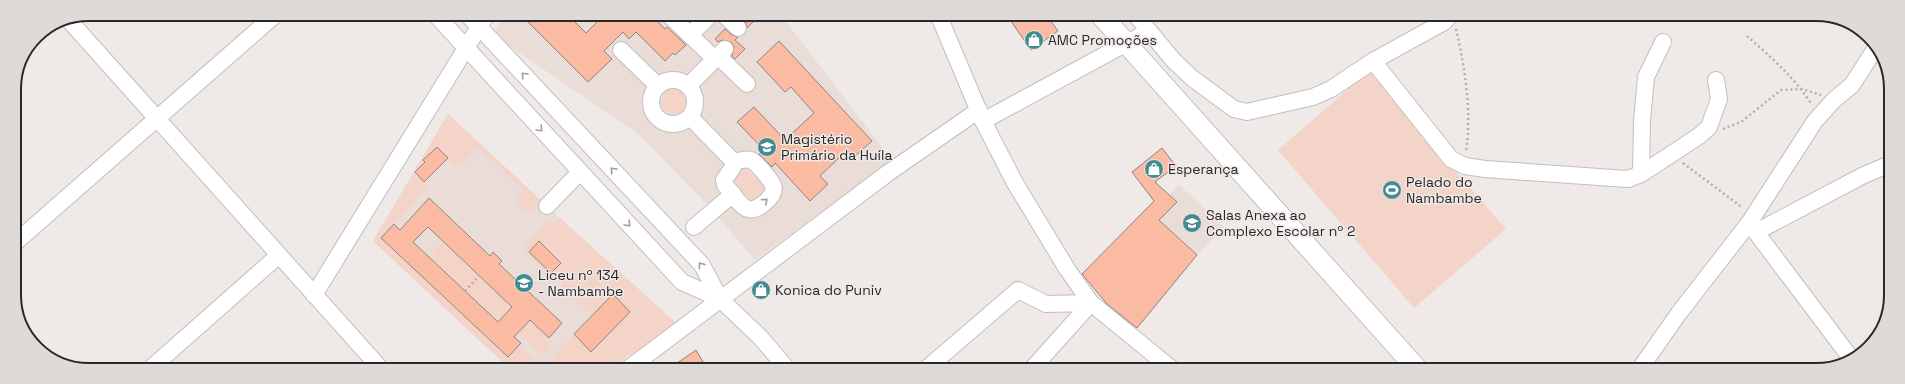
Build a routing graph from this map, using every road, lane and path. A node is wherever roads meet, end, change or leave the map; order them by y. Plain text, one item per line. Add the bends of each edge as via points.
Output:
1 (268, 21) edge
2 (441, 21) edge
3 (483, 21) edge
4 (675, 21) edge
5 (703, 21) edge
6 (730, 21) edge
7 (941, 21) edge
8 (1106, 21) edge
9 (1141, 21) edge
10 (1446, 21) edge
11 (1453, 21) edge
12 (72, 23) edge
13 (738, 28) dead end
14 (1149, 31) junction
15 (690, 35) junction
16 (1747, 36) dead end
17 (1663, 42) dead end
18 (1126, 44) junction
19 (466, 49) junction
20 (621, 50) dead end
21 (1873, 52) edge
22 (719, 55) junction
23 (1373, 61) junction
24 (1716, 80) dead end
25 (748, 84) dead end
26 (658, 86) junction
27 (688, 86) junction
28 (1802, 90) junction
29 (1834, 100) junction
30 (981, 115) junction
31 (157, 118) junction
32 (690, 118) junction
33 (1815, 121) junction
34 (1709, 126) junction
35 (1671, 154) junction
36 (733, 160) junction
37 (1465, 166) junction
38 (1884, 167) edge
39 (580, 172) junction
40 (1641, 174) junction
41 (733, 194) junction
42 (548, 206) dead end
43 (1753, 224) junction
44 (694, 227) dead end
45 (21, 238) edge
46 (279, 255) junction
47 (479, 276) dead end
48 (465, 291) dead end
49 (314, 295) junction
50 (720, 299) junction
51 (1091, 303) junction
52 (1848, 355) edge
53 (157, 363) edge
54 (376, 363) edge
55 (637, 363) edge
56 (782, 363) edge
57 (933, 363) edge
58 (1037, 363) edge
59 (1164, 363) edge
60 (1412, 363) edge
61 (1644, 363) edge

1 - 31 street
2 - 19 street
3 - 19 street
50 -> 3 street via 702,265
4 - 15 street
5 - 15 street
6 - 13 street
7 - 30 street
8 - 18 main road
9 - 14 street
10 - 23 street
11 - 37 path via 1461,51 1469,131
12 - 31 street
14 - 18 street
14 - 23 street via 1192,78 1234,109 1247,112 1313,97 1332,89
15 - 22 street
16 - 28 path via 1780,65
17 - 40 street via 1646,77
18 - 30 street
18 - 60 main road
19 -> 39 street
19 - 49 street
20 - 26 street
21 - 29 street via 1852,85
22 - 25 street
22 - 27 street
23 - 37 street via 1451,159
24 - 34 street via 1719,99
26 - 27 street via 669,80 676,80
26 - 32 street via 651,102 656,117 675,125
27 - 32 street via 696,100
28 - 29 path
28 - 33 path via 1814,109
28 - 34 path via 1781,90 1741,122 1721,130
29 - 33 street
30 - 50 street via 888,173
30 - 51 street via 1015,183 1067,269
31 - 45 street
31 - 46 street
32 - 36 street
33 - 43 street
34 - 35 street via 1700,136
35 - 40 street
35 - 43 path
36 - 41 street via 733,167 724,180
41 -> 36 street via 746,209 752,210 774,190 773,184 753,161
37 - 40 street via 1613,178 1628,178
38 - 43 street
39 - 42 street
39 -> 50 street via 682,282
41 - 44 street
43 - 52 street
43 - 61 street via 1679,313
46 - 49 street
46 - 53 street
47 - 48 path
49 - 54 street
50 - 55 street
50 - 56 street via 761,338
51 - 57 street via 1046,304 1018,290
51 - 58 street
51 - 59 street

